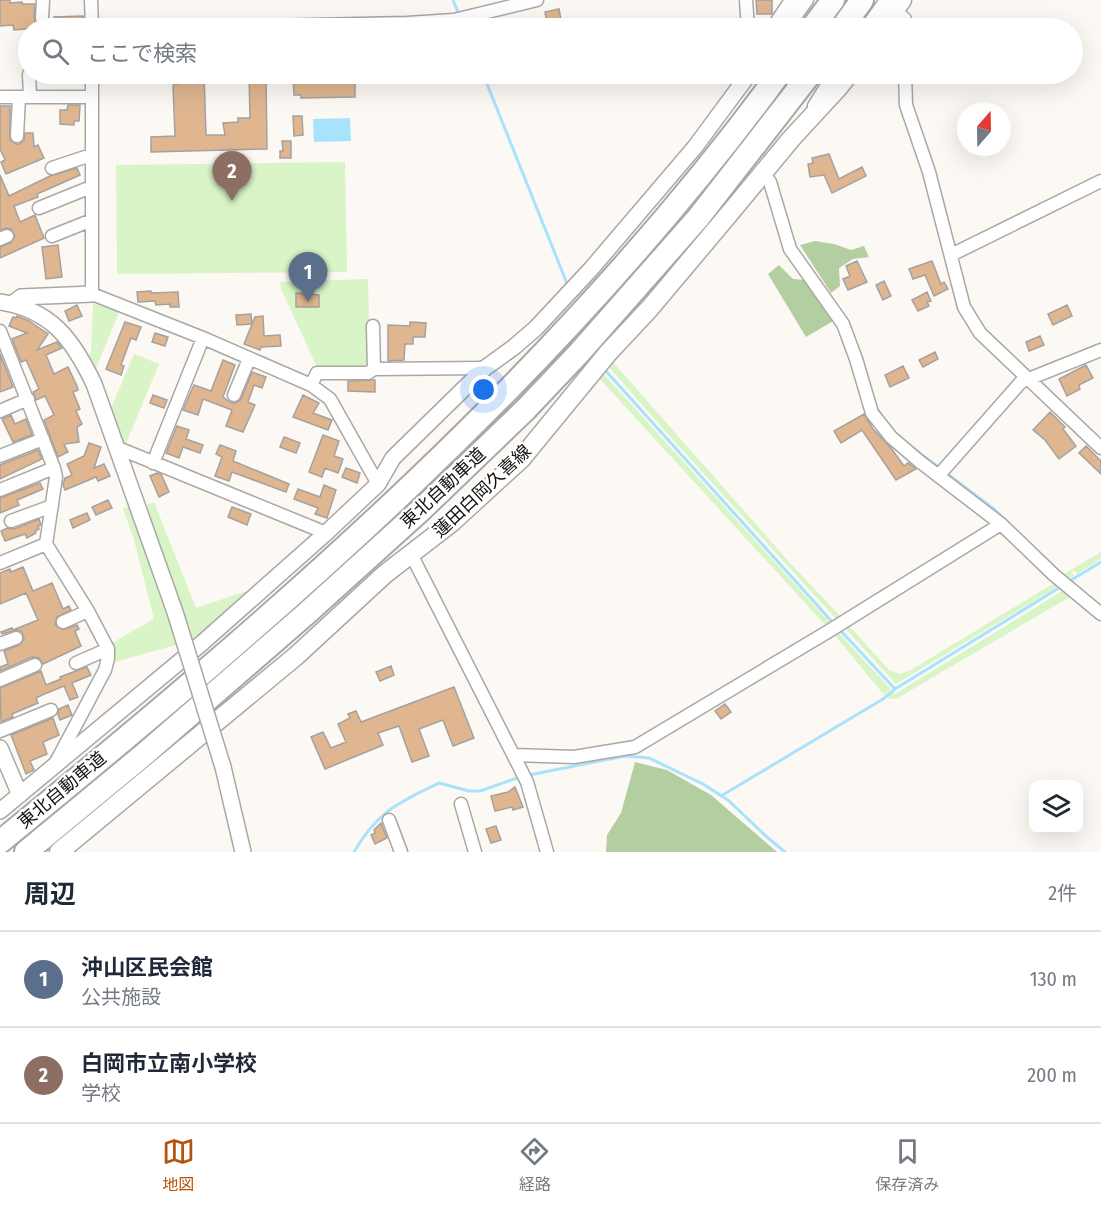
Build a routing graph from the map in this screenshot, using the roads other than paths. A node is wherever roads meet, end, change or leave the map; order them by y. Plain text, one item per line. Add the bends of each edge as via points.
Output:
1 (43, 0) edge
2 (92, 0) edge
3 (537, 0) edge
4 (746, 0) edge
5 (793, 0) edge
6 (807, 0) edge
7 (833, 0) edge
8 (862, 0) edge
9 (894, 4) edge
10 (42, 18) dead end
11 (92, 18) edge
12 (455, 18) edge
13 (747, 18) edge
14 (781, 18) edge
15 (794, 18) edge
16 (820, 18) edge
17 (849, 18) edge
18 (878, 18) edge
19 (887, 18) edge
20 (904, 18) edge
21 (27, 84) edge
22 (92, 84) edge
23 (742, 84) edge
24 (771, 84) edge
25 (802, 84) edge
26 (828, 84) edge
27 (841, 84) edge
28 (905, 84) edge
29 (24, 96) junction
30 (0, 97) edge
31 (92, 97) junction
32 (806, 122) junction
33 (17, 136) dead end
34 (91, 154) junction
35 (52, 168) dead end
36 (763, 173) junction
37 (1101, 181) edge
38 (91, 189) junction
39 (39, 208) dead end
40 (92, 220) junction
41 (52, 236) dead end
42 (951, 255) junction
43 (92, 294) junction
44 (6, 303) edge
45 (373, 326) dead end
46 (0, 331) edge
47 (203, 338) junction
48 (1101, 350) edge
49 (4, 354) edge
50 (249, 359) junction
51 (485, 368) junction
52 (374, 369) junction
53 (1028, 379) junction
54 (311, 385) junction
55 (234, 395) dead end
56 (28, 399) junction
57 (0, 411) edge
58 (43, 439) junction
59 (1101, 448) edge
60 (117, 452) junction
61 (0, 456) edge
62 (153, 463) junction
63 (54, 468) junction
64 (939, 475) junction
65 (378, 484) junction
66 (0, 489) edge
67 (52, 506) junction
68 (11, 521) dead end
69 (1001, 524) junction
70 (326, 533) junction
71 (46, 544) junction
72 (411, 554) junction
73 (0, 563) edge
74 (88, 611) junction
75 (1101, 614) edge
76 (63, 622) dead end
77 (15, 638) dead end
78 (0, 644) edge
79 (108, 649) junction
80 (76, 663) dead end
81 (35, 665) dead end
82 (0, 680) edge
83 (51, 710) dead end
84 (0, 731) edge
85 (0, 750) edge
86 (514, 755) junction
87 (54, 765) junction
88 (20, 795) junction
89 (461, 804) dead end
90 (0, 811) edge
91 (389, 820) dead end
92 (0, 842) edge
93 (26, 852) edge
94 (59, 852) edge
95 (243, 852) edge
96 (401, 852) edge
97 (475, 852) edge
98 (546, 852) edge

1 - 10 street
2 - 11 street
3 - 12 street
4 - 13 street
5 - 14 street
6 - 15 street
7 - 16 highway
8 - 17 highway
9 - 18 street
9 - 19 main road
9 - 20 street
21 - 29 street
22 - 31 street
23 - 51 street via 695,147 591,269 536,328
24 - 92 highway, 東北自動車道 via 664,220 506,393 288,598
25 - 93 highway, 東北自動車道 via 698,218 525,410 307,613
26 - 32 street
27 - 32 main road, 蓮田白岡久喜線
28 - 42 street via 906,105
29 - 30 street
29 - 31 street
29 - 33 street
31 - 34 street
32 - 36 main road, 蓮田白岡久喜線
34 - 35 street
34 - 38 street
36 - 64 street via 770,182 790,249 843,324 872,413 891,437
36 - 72 main road, 蓮田白岡久喜線 via 521,459
37 - 42 street
38 - 39 street
38 - 40 street
40 - 41 street
40 - 43 street
42 - 53 street via 971,322
43 - 44 street via 21,297
43 - 47 street
44 - 60 street via 33,311 53,324 80,354
45 - 52 street
46 - 49 street
47 - 50 street
47 - 62 street
48 - 53 street
49 - 56 street
50 - 54 street
50 - 55 street
51 - 52 street
51 - 65 street via 393,458
52 - 54 street via 368,373 317,373
53 - 59 street
53 - 64 street via 1021,382
54 - 65 street via 330,399
56 - 57 street
56 - 58 street
58 - 61 street
58 - 63 street
60 - 62 street via 123,450
60 - 95 street, bridge via 175,612 223,767
62 - 70 street
63 - 66 street
63 - 67 street
64 - 69 street
65 - 70 street
67 - 68 street
67 - 71 street
69 - 75 street
69 - 86 street via 635,747 574,757
70 - 87 street via 202,643
71 - 73 street
71 - 74 street
72 - 86 street
72 - 94 main road, 蓮田白岡久喜線 via 287,663
74 - 76 street
74 - 79 street
77 - 78 street
79 - 80 street
79 - 87 street via 105,670
81 - 82 street
83 - 84 street
85 - 88 street
86 - 98 street via 527,782
87 - 88 street
88 - 90 street
89 - 97 street
91 - 96 street

